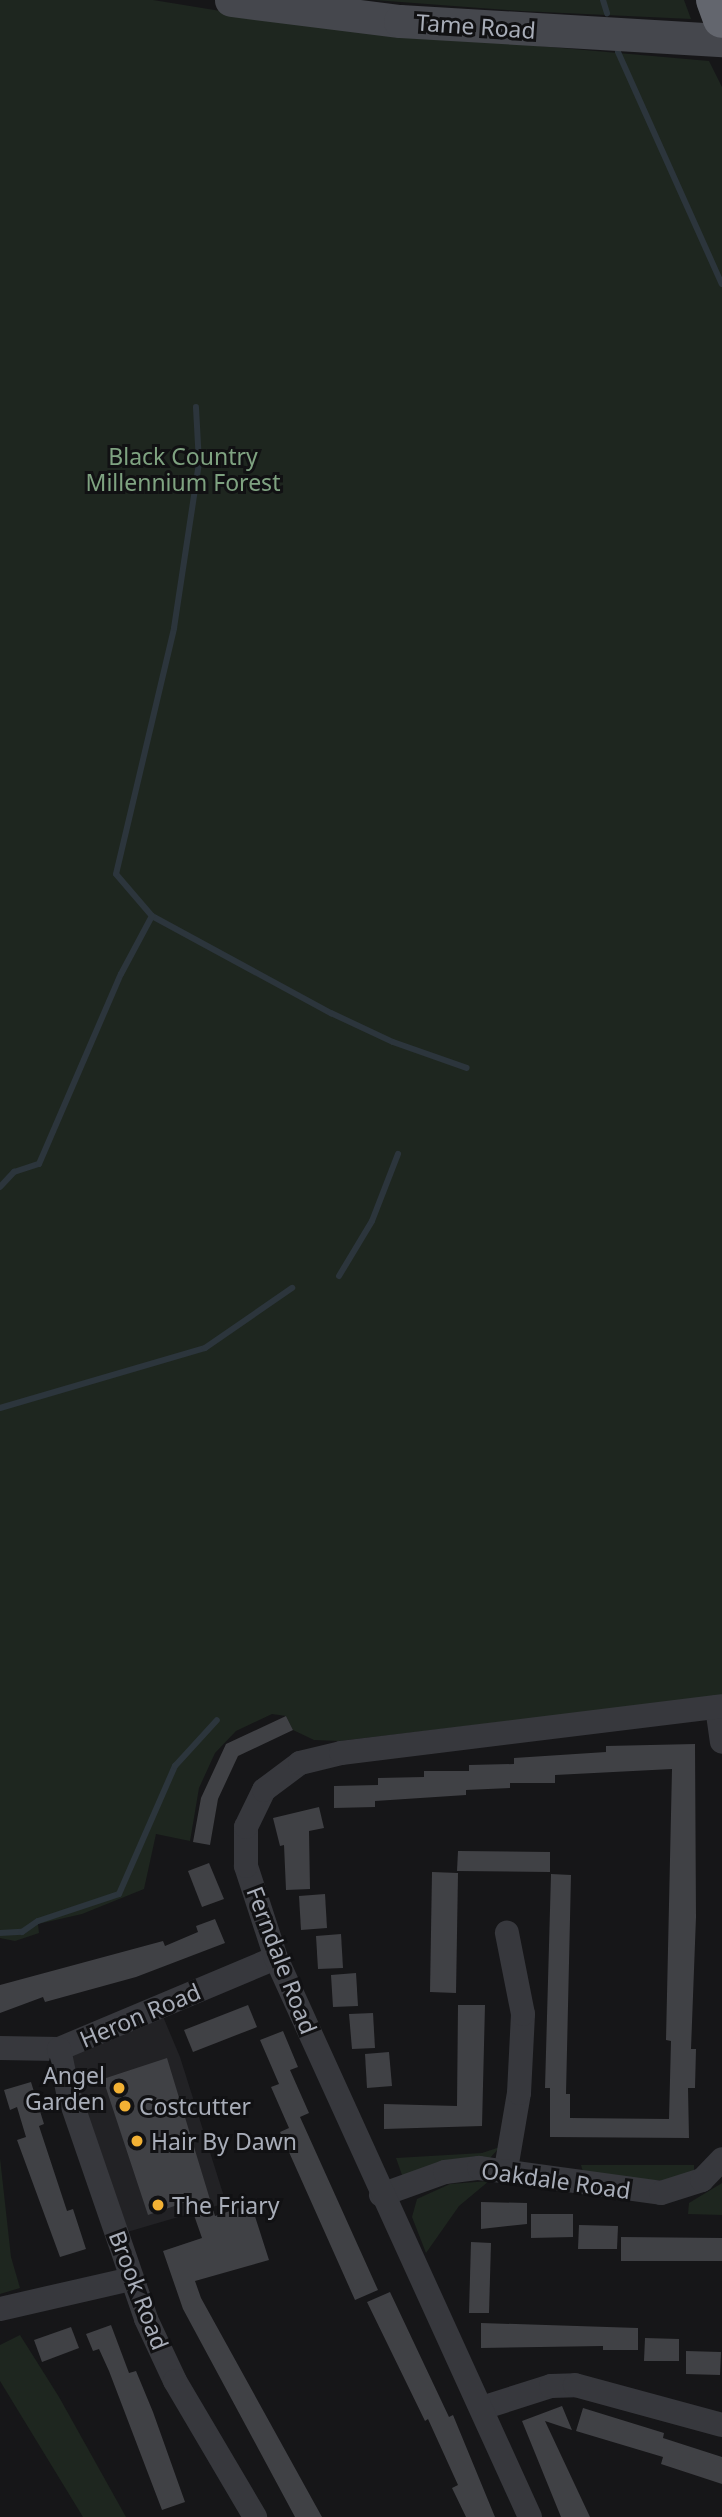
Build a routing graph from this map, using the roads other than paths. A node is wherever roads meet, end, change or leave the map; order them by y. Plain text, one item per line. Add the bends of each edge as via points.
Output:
1 (231, 0) edge
2 (720, 19) edge
3 (720, 1707) edge
4 (722, 1742) edge
5 (506, 1933) dead end
6 (276, 1958) junction
7 (0, 2048) edge
8 (59, 2049) junction
9 (722, 2159) edge
10 (506, 2169) junction
11 (382, 2194) junction
12 (131, 2279) junction
13 (0, 2309) edge
14 (482, 2408) junction
15 (722, 2424) edge
16 (255, 2517) edge
17 (530, 2517) edge

1 - 2 street, Tame Road via 400,21 680,39
3 - 4 street
3 - 6 street, Ferndale Road via 341,1753 300,1763 264,1790 246,1827 246,1866
5 - 10 street via 523,2014 519,2093
6 - 8 street, Heron Road
6 - 11 street, Ferndale Road
7 - 8 street, Heron Road
8 - 12 street, Brook Road via 58,2060
9 - 10 street, Oakdale Road via 702,2180 661,2193
10 - 11 street, Oakdale Road via 463,2169
11 - 14 street, Ferndale Road
12 - 13 street
12 - 16 street, Brook Road via 175,2381
14 - 15 street via 551,2386 575,2385
14 - 17 street, Ferndale Road

